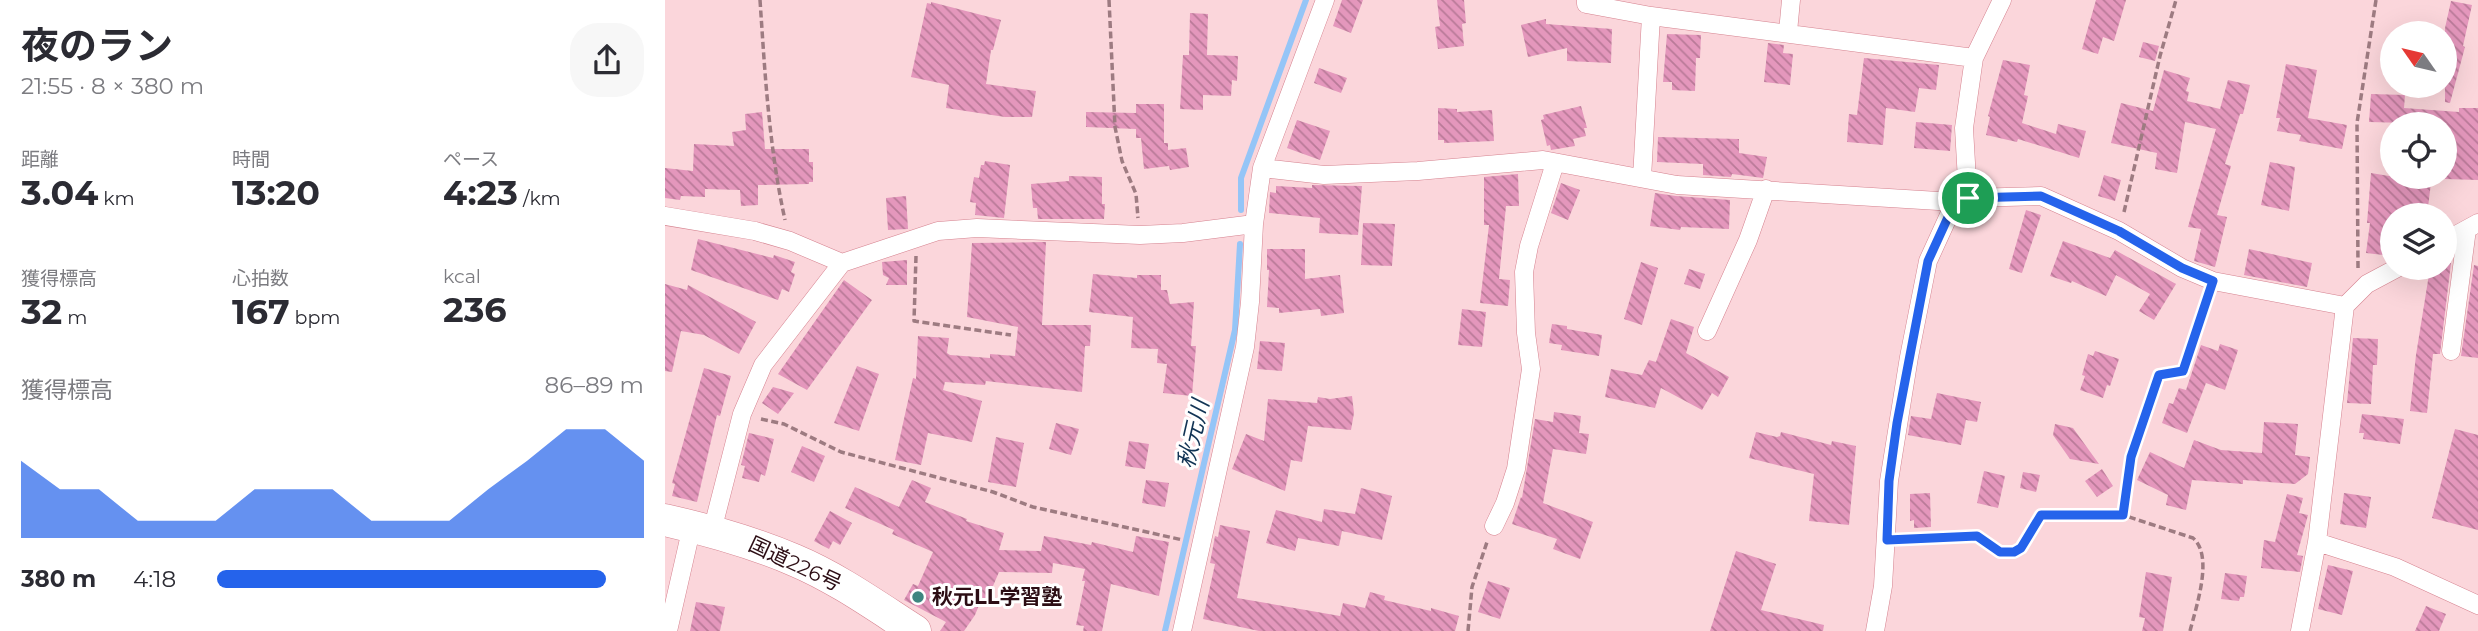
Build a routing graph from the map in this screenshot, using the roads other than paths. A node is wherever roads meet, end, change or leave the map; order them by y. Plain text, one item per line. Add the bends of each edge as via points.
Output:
1 (1325, 0) edge
2 (1585, 0) edge
3 (1791, 0) edge
4 (2001, 0) edge
5 (1651, 16) junction
6 (1788, 32) junction
7 (1973, 58) junction
8 (1555, 163) junction
9 (1262, 168) junction
10 (1642, 178) junction
11 (1766, 189) junction
12 (1962, 200) junction
13 (665, 216) edge
14 (1254, 224) junction
15 (2472, 226) edge
16 (842, 263) junction
17 (2380, 277) edge
18 (2345, 306) junction
19 (1707, 331) dead end
20 (2451, 351) dead end
21 (690, 525) edge
22 (1494, 526) road end
23 (2318, 542) junction
24 (2478, 606) edge
25 (668, 631) edge
26 (915, 631) edge
27 (1182, 631) edge
28 (1875, 631) edge
29 (2299, 631) edge

1 - 9 street
2 - 5 street via 1586,4
3 - 6 street
4 - 7 street
5 - 6 street
5 - 10 street
6 - 7 street
7 - 12 street via 1963,128
8 - 9 street via 1543,160 1324,175
8 - 10 street
8 - 22 street via 1524,272 1531,369 1516,469
9 - 14 street
10 - 11 street via 1677,185
11 - 12 street
11 - 19 street
12 - 18 street via 2041,196 2213,281
12 - 28 street via 1928,261 1925,275 1895,435
13 - 16 street via 755,231
14 - 16 street via 1140,235 977,228 938,232
14 - 27 street via 1245,347
15 - 20 street
16 - 21 street via 763,365
17 - 18 street
18 - 23 street
21 - 25 street
21 - 26 highway, 国道226号 via 796,560
23 - 24 street via 2395,567
23 - 29 street

